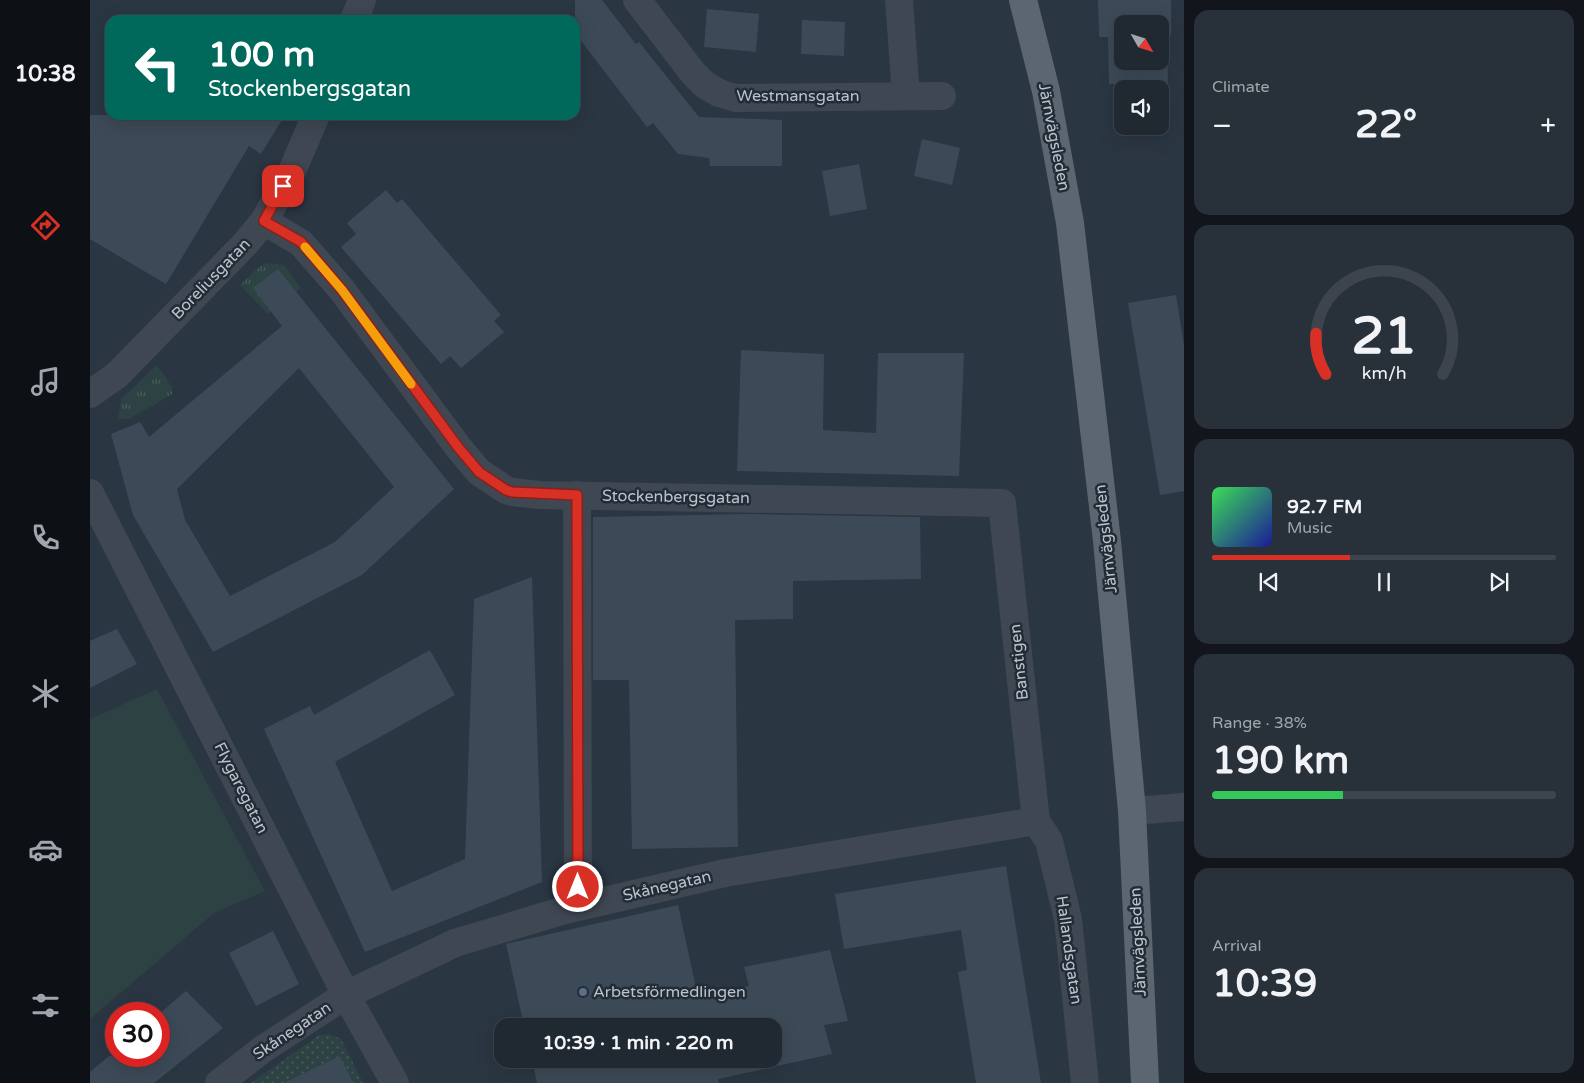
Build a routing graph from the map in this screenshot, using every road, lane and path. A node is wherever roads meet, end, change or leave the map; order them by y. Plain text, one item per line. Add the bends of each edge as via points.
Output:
1 (362, 0) edge
2 (637, 0) edge
3 (899, 0) edge
4 (1023, 0) edge
5 (356, 15) edge
6 (906, 96) junction
7 (942, 96) dead end
8 (314, 120) edge
9 (264, 221) junction
10 (90, 394) edge
11 (90, 493) edge
12 (577, 495) junction
13 (1002, 503) joint
14 (1184, 808) edge
15 (1132, 811) junction
16 (1036, 821) junction
17 (578, 907) junction
18 (346, 994) junction
19 (219, 1083) edge
20 (395, 1083) edge
21 (1085, 1083) edge
22 (1145, 1083) edge

1 - 5 street
2 - 6 street, Westmansgatan via 694,73 719,93 735,98
3 - 6 street
4 - 15 main road, Järnvägsleden via 1046,91 1070,223 1107,541
6 - 7 street, Westmansgatan
8 - 9 street, Boreliusgatan via 293,169
9 - 10 street, Boreliusgatan via 232,259 117,375
9 - 12 street, Stockenbergsgatan via 301,242 342,290 479,472 512,492
11 - 18 street, Flygaregatan
12 - 13 street, Stockenbergsgatan
12 - 17 street
13 - 16 street, Banstigen
14 - 15 street
15 - 22 main road, Järnvägsleden
16 - 17 street, Skånegatan via 725,873
16 - 21 street, Hallandsgatan via 1049,841 1068,920
17 - 18 street, Skånegatan via 455,943
18 - 19 street, Skånegatan via 263,1049
18 - 20 street, Flygaregatan

